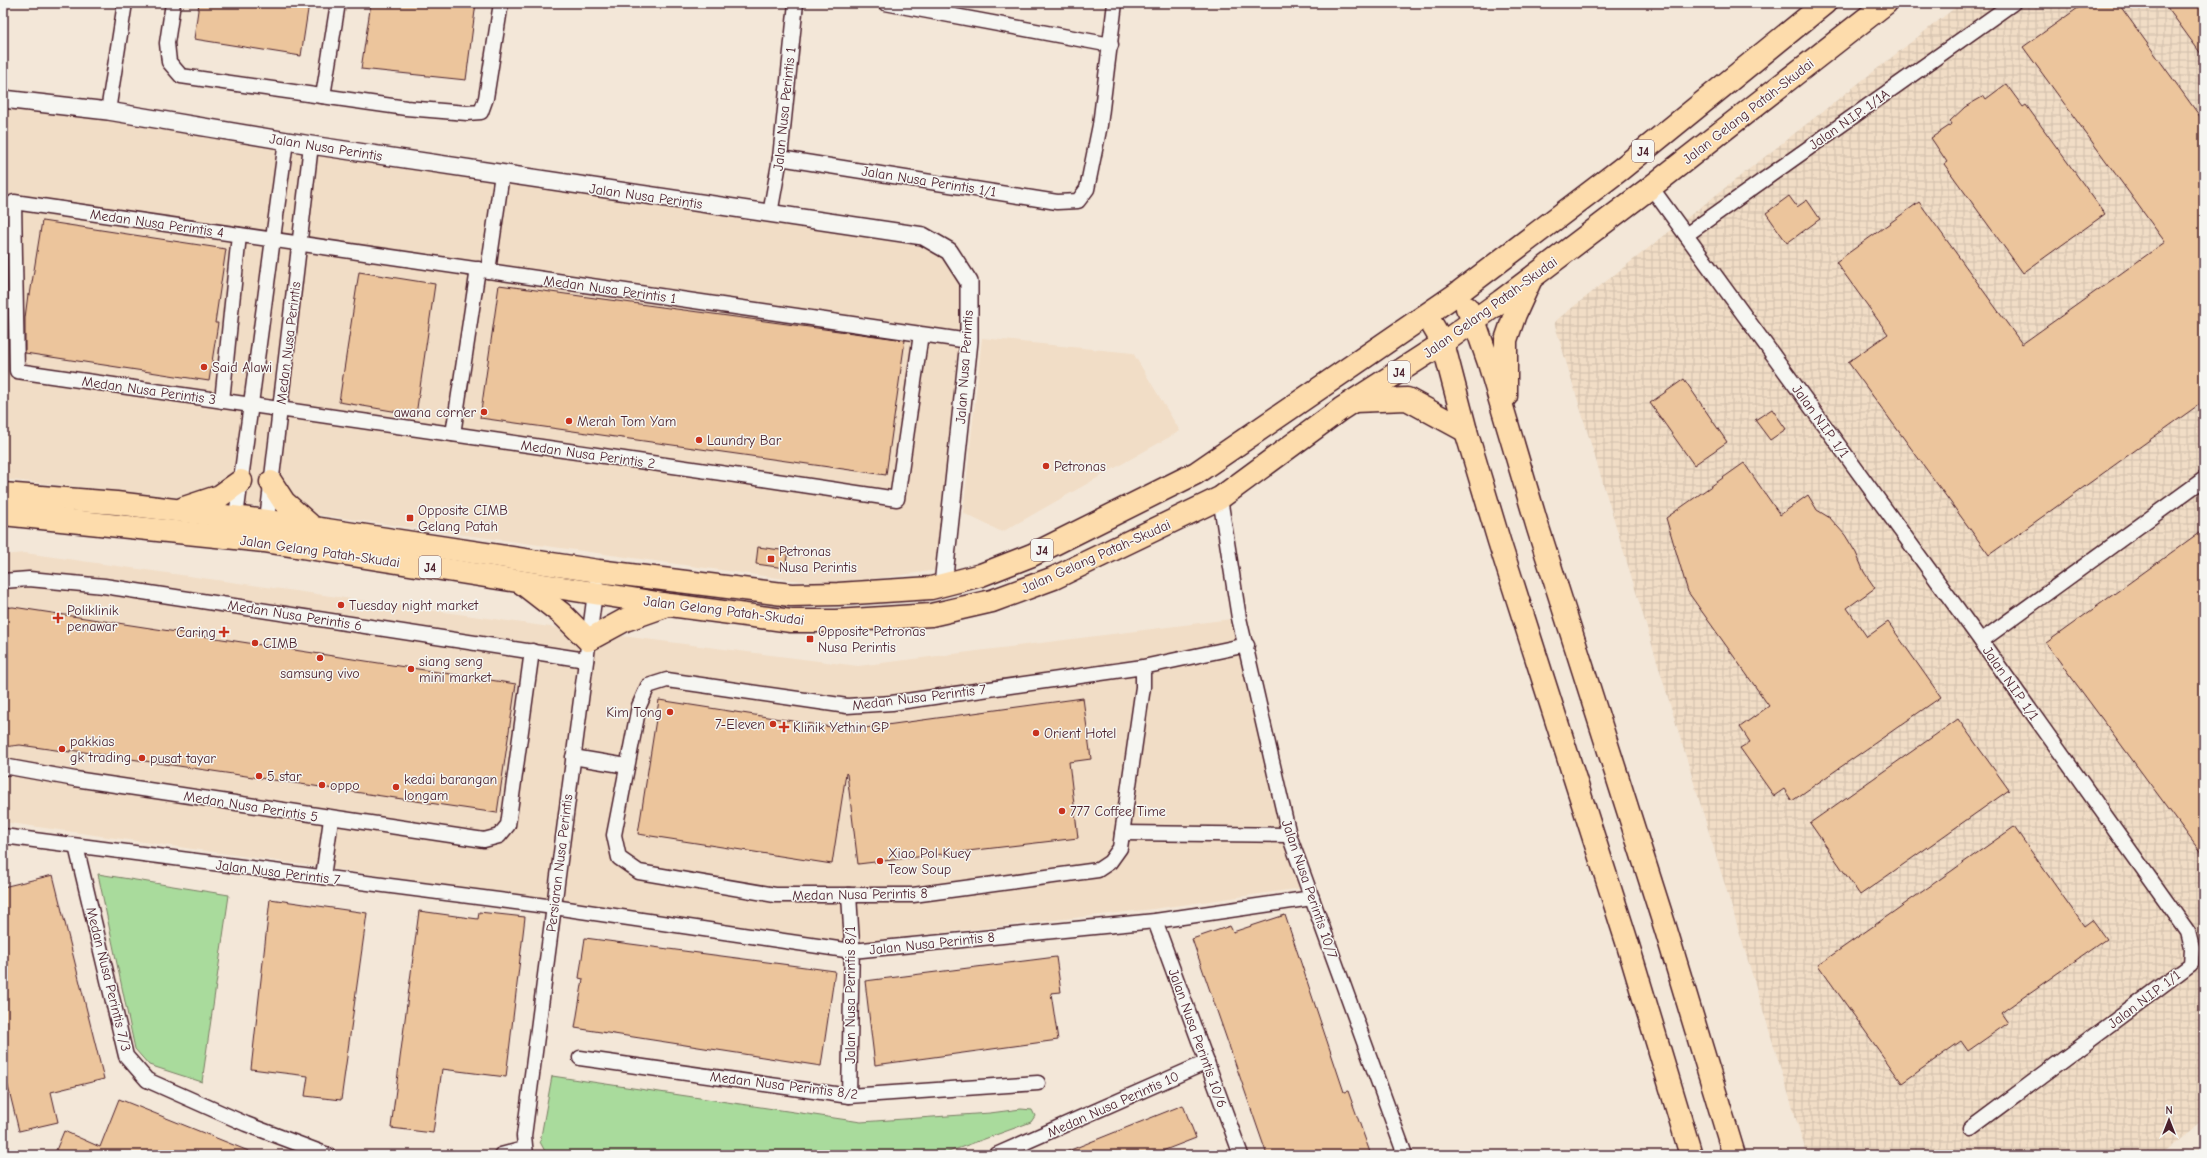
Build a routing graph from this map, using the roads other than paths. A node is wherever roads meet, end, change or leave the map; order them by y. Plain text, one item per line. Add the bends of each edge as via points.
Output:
1 (125, 3) edge
2 (173, 3) edge
3 (338, 3) edge
4 (501, 3) edge
5 (796, 3) edge
6 (886, 3) edge
7 (1115, 3) edge
8 (1806, 3) edge
9 (1825, 3) edge
10 (1886, 3) edge
11 (2013, 3) edge
12 (1796, 26) junction
13 (1111, 45) junction
14 (323, 96) junction
15 (3, 99) edge
16 (108, 111) junction
17 (286, 141) junction
18 (312, 145) junction
19 (780, 158) junction
20 (502, 174) junction
21 (1651, 187) junction
22 (770, 214) junction
23 (239, 235) junction
24 (1686, 235) junction
25 (273, 240) junction
26 (300, 244) junction
27 (483, 270) junction
28 (1532, 278) junction
29 (1458, 293) junction
30 (1428, 316) junction
31 (1474, 320) junction
32 (921, 334) junction
33 (969, 341) junction
34 (1443, 343) junction
35 (17, 371) joint
36 (222, 401) junction
37 (1354, 401) junction
38 (251, 405) junction
39 (280, 409) junction
40 (1506, 419) junction
41 (1466, 432) junction
42 (453, 434) junction
43 (2204, 479) edge
44 (241, 481) junction
45 (271, 482) junction
46 (3, 494) edge
47 (1220, 498) junction
48 (177, 510) junction
49 (3, 514) edge
50 (236, 517) junction
51 (311, 526) junction
52 (265, 531) junction
53 (234, 538) junction
54 (598, 570) junction
55 (3, 581) edge
56 (519, 581) junction
57 (943, 585) junction
58 (595, 593) junction
59 (670, 605) junction
60 (1980, 641) junction
61 (1247, 645) junction
62 (587, 650) junction
63 (532, 651) junction
64 (1143, 667) junction
65 (573, 757) junction
66 (627, 766) junction
67 (3, 768) edge
68 (331, 819) junction
69 (1122, 833) junction
70 (1289, 835) junction
71 (3, 836) edge
72 (76, 846) junction
73 (323, 877) junction
74 (850, 895) junction
75 (1312, 898) junction
76 (554, 907) junction
77 (1156, 921) junction
78 (852, 951) junction
79 (580, 1058) dead end
80 (1207, 1062) junction
81 (1038, 1083) dead end
82 (850, 1096) junction
83 (1971, 1128) dead end
84 (525, 1152) edge
85 (328, 1155) edge
86 (501, 1155) edge
87 (996, 1155) edge
88 (1241, 1155) edge
89 (1405, 1155) edge
90 (1691, 1155) edge
91 (1734, 1155) edge

1 - 16 street
2 - 14 street via 167,43 169,62 181,76
3 - 14 street
4 - 14 street via 482,112 406,108
5 - 19 street, Jalan Nusa Perintis 1
6 - 13 street
7 - 13 street
8 - 12 street
9 - 12 main road, Jalan Gelang Patah-Skudai / J4
10 - 21 main road, Jalan Gelang Patah-Skudai / J4
11 - 24 street, Jalan N.I.P. 1/1A
12 - 29 main road, Jalan Gelang Patah-Skudai / J4 via 1621,169
13 - 19 street, Jalan Nusa Perintis 1/1 via 1100,125 1087,189 1078,201 1057,202
15 - 16 street, Jalan Nusa Perintis
16 - 17 street, Jalan Nusa Perintis
17 - 18 street, Jalan Nusa Perintis
17 - 25 street
18 - 20 street, Jalan Nusa Perintis
18 - 26 street, Medan Nusa Perintis
19 - 22 street, Jalan Nusa Perintis 1
20 - 22 street, Jalan Nusa Perintis
20 - 27 street
21 - 24 street, Jalan N.I.P. 1/1
21 - 28 main road, Jalan Gelang Patah-Skudai / J4
22 - 33 street, Jalan Nusa Perintis via 923,236 949,251 969,282
23 - 25 street, Medan Nusa Perintis 4
23 - 35 street, Medan Nusa Perintis 4 via 14,202
23 - 36 street
24 - 60 street, Jalan N.I.P. 1/1
25 - 26 street, Medan Nusa Perintis 4
25 - 38 street
26 - 27 street, Medan Nusa Perintis 1
26 - 39 street, Medan Nusa Perintis
27 - 32 street, Medan Nusa Perintis 1
27 - 42 street
28 - 31 main road, Jalan Gelang Patah-Skudai / J4
28 - 40 main road via 1506,340
29 - 30 main road, Jalan Gelang Patah-Skudai / J4
29 - 31 main road
30 - 34 main road
30 - 57 main road, Jalan Gelang Patah-Skudai / J4 via 1185,480 1032,555 981,575
31 - 34 main road, Jalan Gelang Patah-Skudai / J4
31 - 40 main road
32 - 33 street
32 - 42 street, Medan Nusa Perintis 2 via 897,499
33 - 57 street, Jalan Nusa Perintis
34 - 37 main road, Jalan Gelang Patah-Skudai / J4
34 - 41 main road
35 - 36 street, Medan Nusa Perintis 3
36 - 38 street, Medan Nusa Perintis 3
37 - 41 main road via 1407,400
37 - 47 main road, Jalan Gelang Patah-Skudai / J4
38 - 39 street, Medan Nusa Perintis 3
38 - 44 street
39 - 42 street, Medan Nusa Perintis 2
39 - 45 street, Medan Nusa Perintis
40 - 91 main road
41 - 90 main road via 1498,541 1627,942
43 - 60 street
44 - 48 main road via 220,496
44 - 50 street
45 - 51 main road via 284,502
45 - 52 street, Medan Nusa Perintis
46 - 48 main road, Jalan Gelang Patah-Skudai / J4
47 - 59 main road, Jalan Gelang Patah-Skudai / J4 via 1054,578 992,601 931,615 791,621
47 - 61 street, Jalan Nusa Perintis 10/7 via 1239,618
48 - 50 main road, Jalan Gelang Patah-Skudai / J4
49 - 53 main road, Jalan Gelang Patah-Skudai / J4
50 - 52 main road, Jalan Gelang Patah-Skudai / J4
50 - 53 street
51 - 52 main road, Jalan Gelang Patah-Skudai / J4
51 - 54 main road, Jalan Gelang Patah-Skudai / J4
52 - 53 main road, Jalan Gelang Patah-Skudai / J4
52 - 56 main road, Jalan Gelang Patah-Skudai / J4
54 - 57 main road, Jalan Gelang Patah-Skudai / J4 via 791,595 861,593
54 - 58 street, Persiaran Nusa Perintis
55 - 63 street, Medan Nusa Perintis 6 via 29,579 104,586
56 - 58 main road, Jalan Gelang Patah-Skudai / J4
56 - 62 main road via 562,614
58 - 59 main road, Jalan Gelang Patah-Skudai / J4
58 - 62 street, Persiaran Nusa Perintis
59 - 62 main road via 625,620
60 - 83 street, Jalan N.I.P. 1/1 via 2188,932 2192,948 2191,964
61 - 64 street
61 - 70 street, Jalan Nusa Perintis 10/7
62 - 63 street, Medan Nusa Perintis 6
62 - 65 street, Persiaran Nusa Perintis
63 - 68 street, Medan Nusa Perintis 5 via 508,825 499,836 484,840
64 - 66 street, Medan Nusa Perintis 7 via 892,703 847,706 667,680 648,686 638,706
64 - 69 street via 1143,687
65 - 66 street
65 - 76 street, Persiaran Nusa Perintis
66 - 74 street, Medan Nusa Perintis 8 via 614,835 619,858 639,872 775,895
67 - 68 street, Medan Nusa Perintis 5
68 - 73 street
69 - 70 street
69 - 74 street, Medan Nusa Perintis 8 via 1120,848 1110,862 1098,870 913,895
70 - 75 street, Jalan Nusa Perintis 10/7
71 - 72 street, Jalan Nusa Perintis 7
72 - 73 street, Jalan Nusa Perintis 7
72 - 85 street, Medan Nusa Perintis 7/3 via 126,1056 147,1080 246,1124
73 - 76 street, Jalan Nusa Perintis 7
74 - 78 street, Jalan Nusa Perintis 8/1
75 - 77 street, Jalan Nusa Perintis 8
75 - 89 street, Jalan Nusa Perintis 10/7
76 - 78 street, Jalan Nusa Perintis 8
76 - 84 street, Persiaran Nusa Perintis via 524,1136
77 - 78 street, Jalan Nusa Perintis 8
77 - 80 street, Jalan Nusa Perintis 10/6
78 - 82 street, Jalan Nusa Perintis 8/1
79 - 82 street, Medan Nusa Perintis 8/2
80 - 87 street, Medan Nusa Perintis 10
80 - 88 street, Jalan Nusa Perintis 10/6
81 - 82 street, Medan Nusa Perintis 8/2
84 - 86 street

